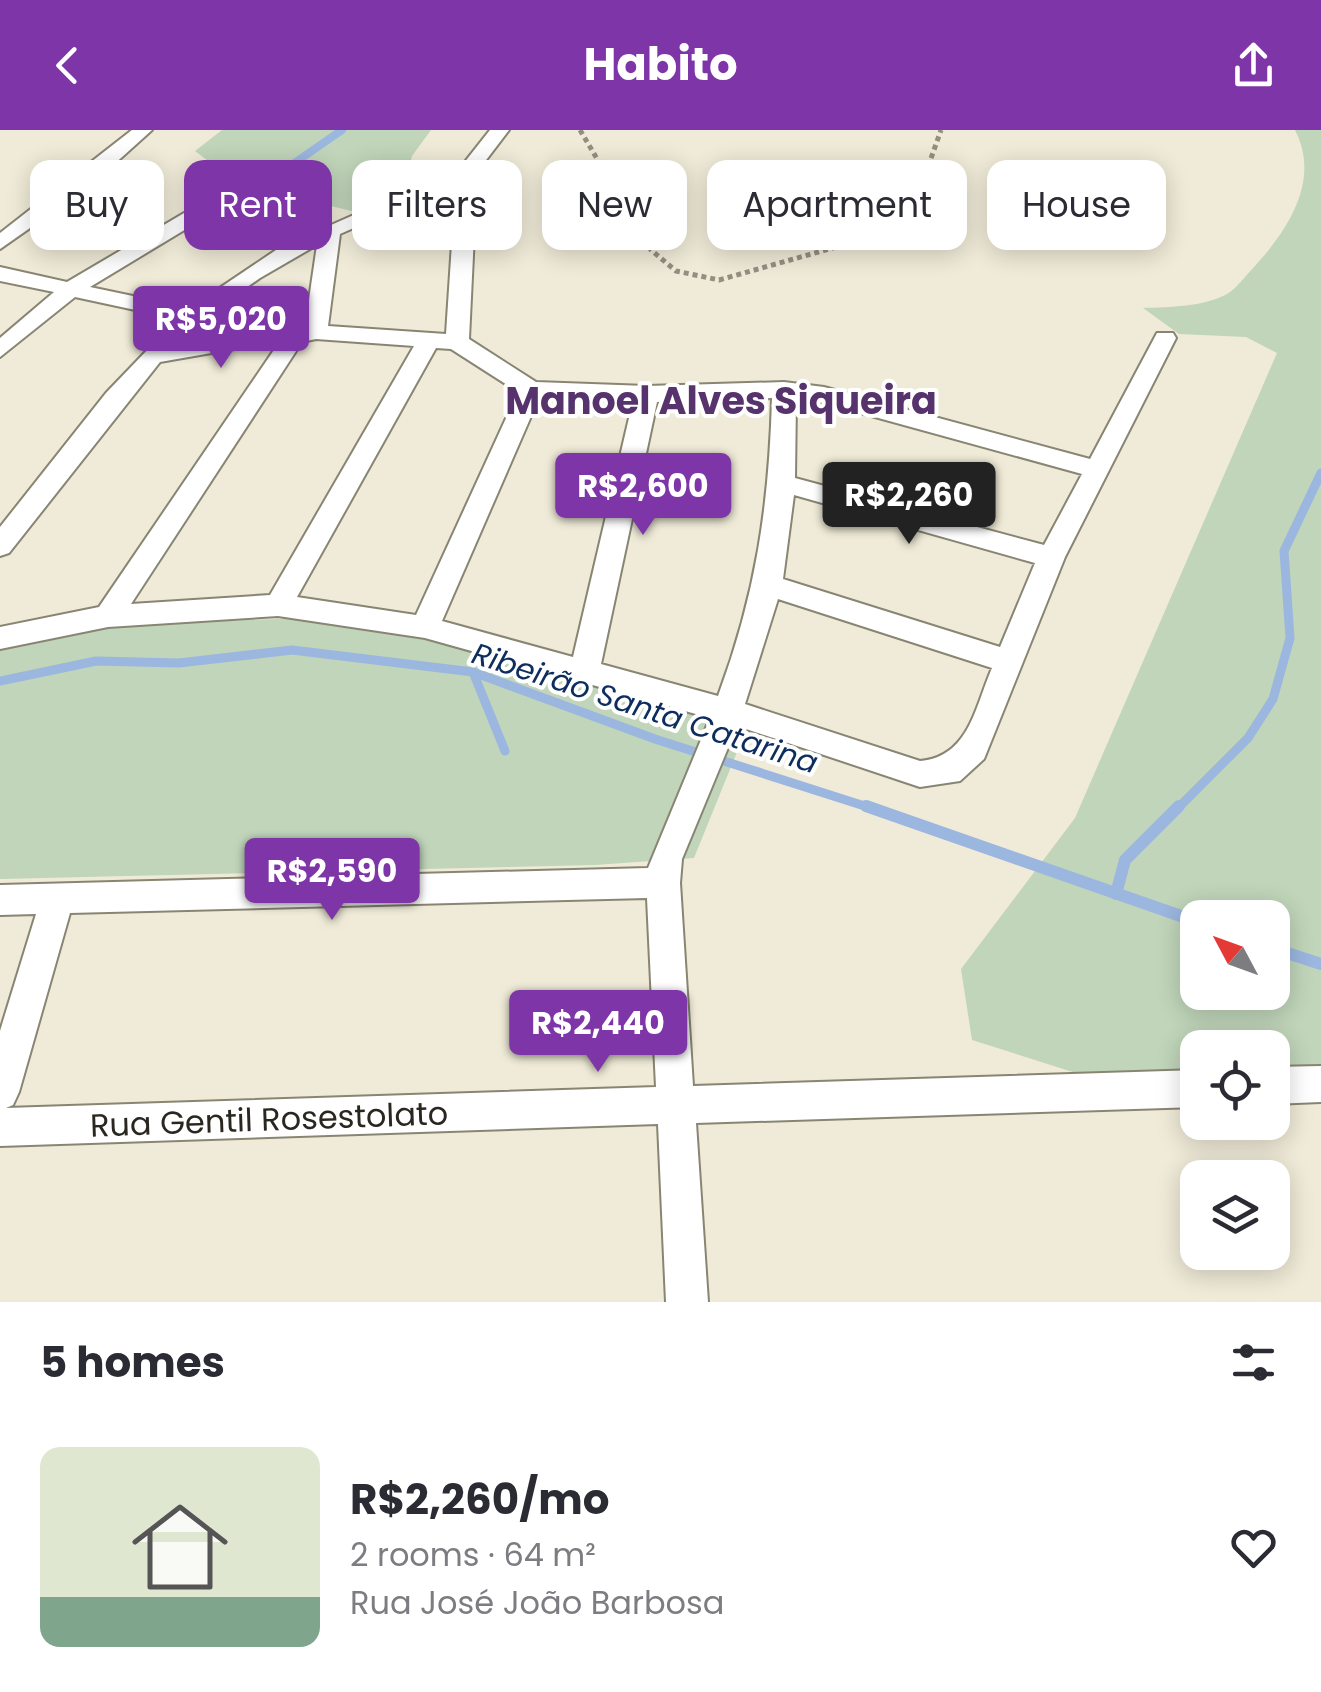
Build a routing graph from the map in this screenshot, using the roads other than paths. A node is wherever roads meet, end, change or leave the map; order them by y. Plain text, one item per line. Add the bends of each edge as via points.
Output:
1 (143, 130) edge
2 (500, 130) edge
3 (476, 160) edge
4 (184, 221) edge
5 (0, 243) edge
6 (299, 250) edge
7 (324, 250) edge
8 (462, 250) edge
9 (0, 274) edge
10 (72, 288) junction
11 (195, 314) junction
12 (297, 334) junction
13 (431, 337) junction
14 (1166, 338) dead end
15 (457, 342) junction
16 (0, 350) edge
17 (151, 356) junction
18 (531, 390) junction
19 (784, 390) junction
20 (647, 394) junction
21 (1096, 469) junction
22 (782, 483) junction
23 (0, 546) edge
24 (1051, 558) junction
25 (768, 585) junction
26 (278, 605) junction
27 (108, 616) junction
28 (425, 626) junction
29 (0, 638) edge
30 (1007, 661) junction
31 (585, 670) junction
32 (727, 711) junction
33 (663, 883) junction
34 (57, 899) junction
35 (0, 900) edge
36 (1321, 1084) edge
37 (1290, 1085) edge
38 (1180, 1089) edge
39 (0, 1092) edge
40 (672, 1107) junction
41 (0, 1126) edge
42 (687, 1302) edge

1 - 5 street
2 - 3 street
4 - 10 street
6 - 11 street
7 - 12 street
8 - 15 street
9 - 10 street
10 - 11 street
10 - 16 street
11 - 12 street
11 - 17 street
12 - 13 street
12 - 17 street
12 - 27 street
13 - 15 street
13 - 26 street
14 - 21 street
15 - 18 street
17 - 23 street
18 - 20 street
18 - 28 street
19 - 20 street
19 - 21 street
19 - 22 street
20 - 31 street
21 - 24 street
22 - 24 street
22 - 25 street
24 - 30 street
25 - 30 street
25 - 32 street
26 - 27 street
26 - 28 street
27 - 29 street
28 - 31 street
30 - 32 street via 973,750 949,772 920,774
31 - 32 street
32 - 33 street via 666,859
33 - 34 street
33 - 40 street
34 - 35 street
34 - 39 street
36 - 37 street
38 - 40 street, Rua Gentil Rosestolato
40 - 41 street, Rua Gentil Rosestolato
40 - 42 street

